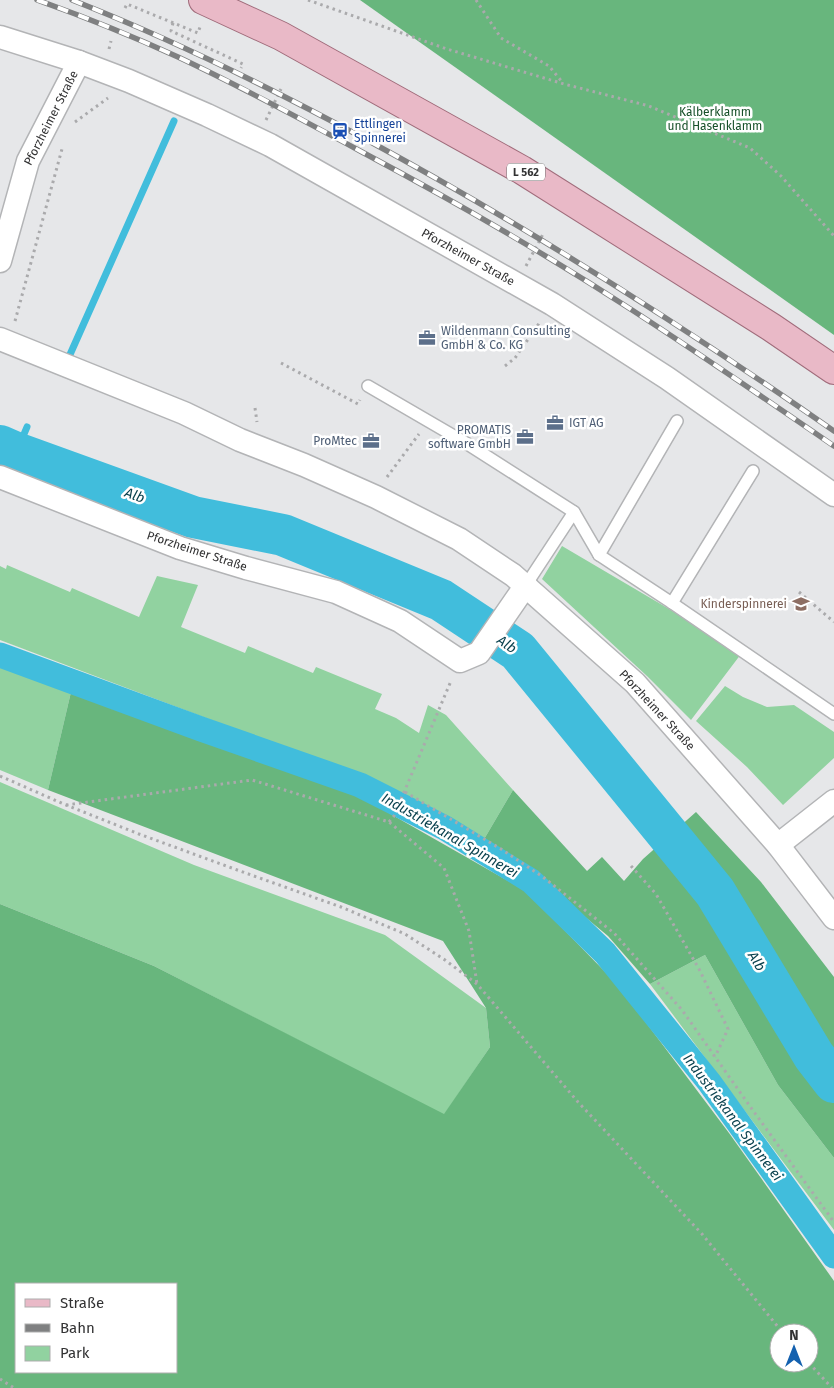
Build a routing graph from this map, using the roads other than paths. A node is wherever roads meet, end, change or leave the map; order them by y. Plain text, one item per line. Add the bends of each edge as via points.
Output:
1 (203, 0) edge
2 (0, 37) edge
3 (79, 62) junction
4 (7, 212) edge
5 (0, 261) edge
6 (5, 341) edge
7 (834, 370) edge
8 (368, 386) dead end
9 (677, 421) dead end
10 (753, 471) dead end
11 (0, 477) edge
12 (834, 495) edge
13 (574, 512) junction
14 (599, 555) junction
15 (519, 594) junction
16 (672, 603) junction
17 (834, 714) edge
18 (834, 801) edge
19 (778, 845) junction
20 (834, 918) edge

1 - 7 main road, L 562 via 281,36 522,170
2 - 3 street, Pforzheimer Straße
3 - 4 street, Pforzheimer Straße via 28,161
3 - 12 street, Pforzheimer Straße via 129,81 270,145 552,304 666,378
4 - 5 street, Pforzheimer Straße
6 - 15 street, Pforzheimer Straße via 184,413 376,497 458,539 513,575
8 - 13 lane via 466,443
9 - 14 lane
10 - 16 lane
11 - 15 street, Pforzheimer Straße via 180,548 336,592 469,657
13 - 14 lane
13 - 15 lane
14 - 16 lane
15 - 19 street, Pforzheimer Straße via 635,683
16 - 17 lane
18 - 19 street
19 - 20 street, Pforzheimer Straße

